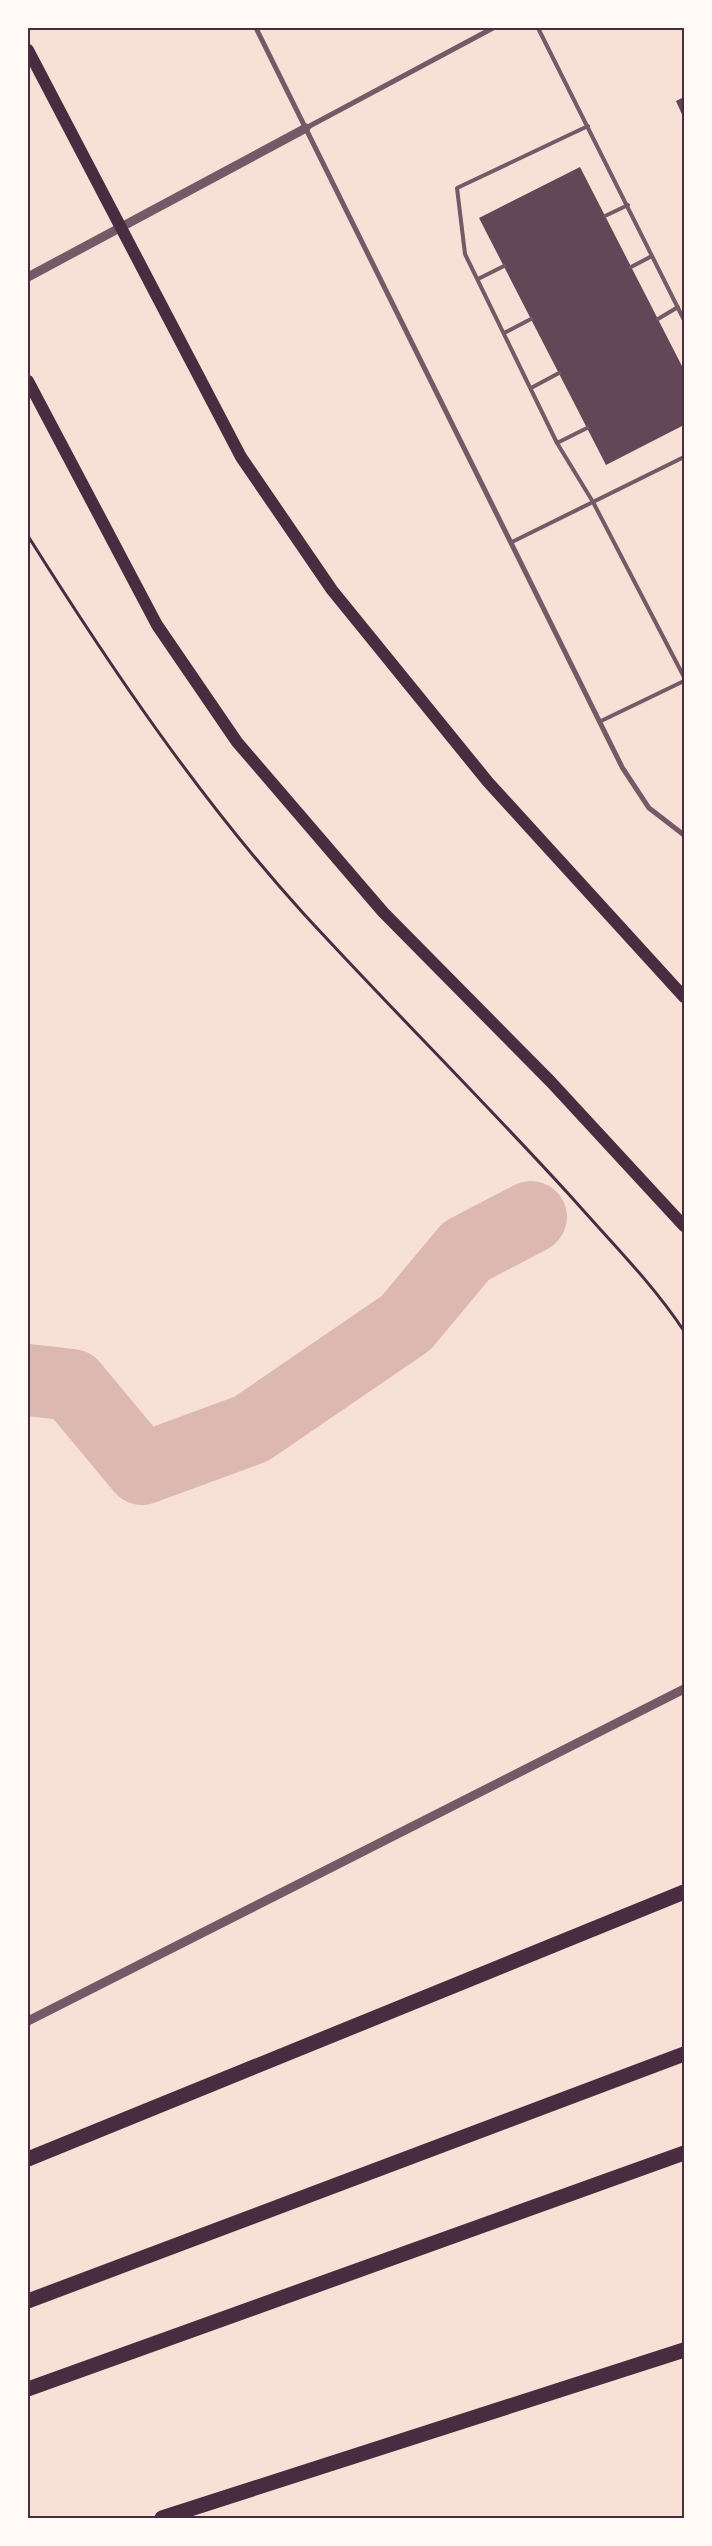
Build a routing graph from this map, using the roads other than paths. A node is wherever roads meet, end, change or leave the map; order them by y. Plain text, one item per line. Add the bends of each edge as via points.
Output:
1 (256, 28) edge
2 (494, 28) edge
3 (538, 28) edge
4 (28, 50) edge
5 (588, 126) junction
6 (306, 128) junction
7 (628, 205) junction
8 (605, 216) dead end
9 (120, 228) junction
10 (652, 256) junction
11 (504, 266) dead end
12 (631, 267) dead end
13 (28, 277) edge
14 (478, 279) junction
15 (678, 308) junction
16 (531, 319) dead end
17 (658, 319) dead end
18 (684, 320) edge
19 (504, 333) junction
20 (559, 373) dead end
21 (28, 382) edge
22 (531, 388) junction
23 (587, 428) dead end
24 (558, 443) junction
25 (684, 457) edge
26 (593, 502) junction
27 (512, 542) junction
28 (684, 677) edge
29 (684, 681) edge
30 (601, 721) junction
31 (684, 835) edge
32 (684, 997) edge
33 (684, 1226) edge
34 (684, 1689) edge
35 (684, 1892) edge
36 (28, 2021) edge
37 (684, 2054) edge
38 (684, 2153) edge
39 (28, 2159) edge
40 (28, 2301) edge
41 (684, 2350) edge
42 (28, 2389) edge
43 (162, 2518) edge

1 - 6 street
2 - 6 street
3 - 5 lane
4 - 9 main road
5 - 7 lane
5 - 14 lane via 457,188 466,254
6 - 9 street
6 - 27 street
7 - 8 lane
7 - 10 lane
9 - 13 street
9 - 32 main road via 241,457 332,590 488,782
10 - 12 lane
10 - 15 lane
11 - 14 lane
14 - 19 lane
15 - 17 lane
15 - 18 lane
16 - 19 lane
19 - 22 lane
20 - 22 lane
21 - 33 main road via 157,624 237,742 383,912 550,1082
22 - 24 lane
23 - 24 lane
24 - 26 lane
25 - 26 lane
26 - 27 lane
26 - 28 lane
27 - 30 street
29 - 30 lane
30 - 31 street via 622,767 649,808
34 - 36 street
35 - 39 highway
37 - 40 highway
38 - 42 highway
41 - 43 highway

